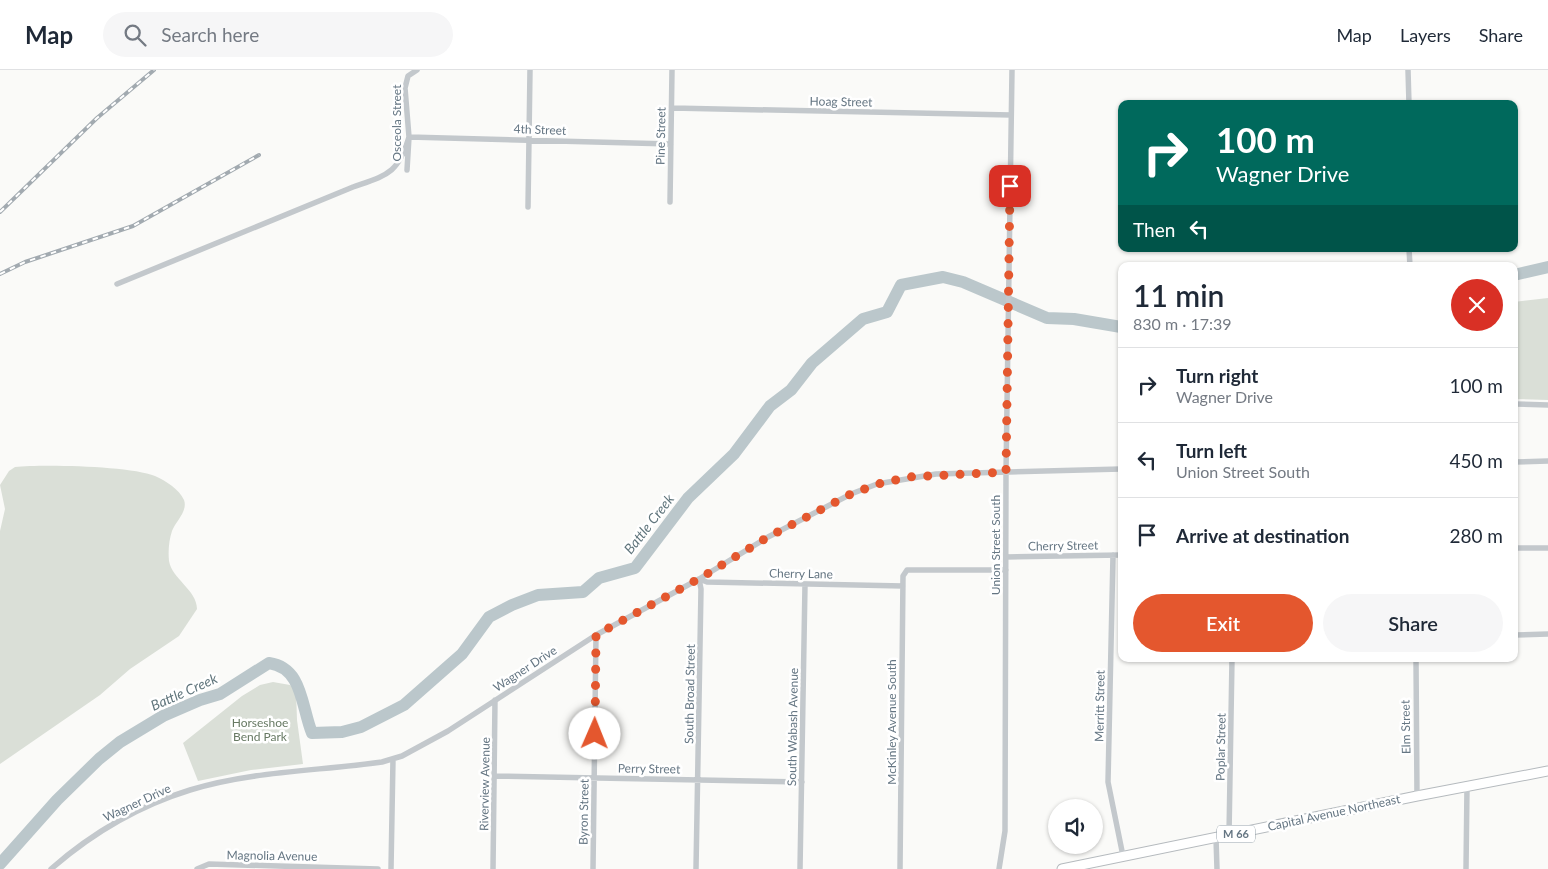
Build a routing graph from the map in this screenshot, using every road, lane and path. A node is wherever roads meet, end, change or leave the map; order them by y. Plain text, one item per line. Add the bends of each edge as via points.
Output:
1 (417, 70) edge
2 (530, 70) edge
3 (672, 70) edge
4 (1012, 70) edge
5 (1408, 70) edge
6 (1409, 100) edge
7 (672, 108) junction
8 (1011, 115) junction
9 (409, 137) junction
10 (529, 139) junction
11 (671, 144) junction
12 (407, 170) dead end
13 (670, 202) dead end
14 (528, 207) dead end
15 (118, 284) dead end
16 (1518, 404) edge
17 (1547, 405) edge
18 (1548, 412) edge
19 (1548, 461) edge
20 (1518, 462) edge
21 (1118, 469) edge
22 (1006, 472) junction
23 (1518, 548) edge
24 (1548, 548) edge
25 (1113, 555) junction
26 (1118, 555) edge
27 (1006, 557) junction
28 (1006, 570) junction
29 (699, 579) junction
30 (805, 585) junction
31 (903, 586) junction
32 (1548, 634) edge
33 (596, 635) junction
34 (1518, 635) edge
35 (1232, 662) edge
36 (1416, 662) edge
37 (495, 700) junction
38 (393, 759) junction
39 (1548, 771) edge
40 (495, 776) junction
41 (595, 778) junction
42 (699, 780) junction
43 (802, 782) junction
44 (1467, 787) junction
45 (1417, 796) junction
46 (1229, 836) junction
47 (1216, 838) junction
48 (1123, 856) junction
49 (1093, 866) edge
50 (51, 869) edge
51 (197, 869) edge
52 (378, 869) edge
53 (392, 869) edge
54 (493, 869) edge
55 (593, 869) edge
56 (696, 869) edge
57 (800, 869) edge
58 (900, 869) edge
59 (999, 869) edge
60 (1062, 869) edge
61 (1217, 869) edge
62 (1466, 869) edge

1 - 9 street, Osceola Street via 408,76 405,88
2 - 10 street
3 - 7 street, Pine Street
4 - 8 street, Union Street South
5 - 6 street
7 - 8 street, Hoag Street
7 - 11 street, Pine Street
8 - 22 street, Union Street South
9 - 10 street, 4th Street
9 - 12 street, Osceola Street
9 - 15 street via 403,158 387,175
10 - 11 street, 4th Street
10 - 14 street
11 - 13 street, Pine Street
16 - 17 street
17 - 18 street
19 - 20 street
21 - 22 street, Wagner Drive
22 - 27 street, Union Street South
22 - 29 street, Wagner Drive via 936,474 878,484 851,494 768,537
23 - 24 street
25 - 26 street, Cherry Street
25 - 27 street, Cherry Street
25 - 48 street, Merritt Street via 1108,783
27 - 28 street, Union Street South
28 - 31 street, McKinley Avenue South via 907,570
28 - 59 street, Union Street South via 1005,831
29 - 30 street, Cherry Lane via 707,582
29 - 33 street, Wagner Drive
29 - 42 street, South Broad Street
30 - 31 street, Cherry Lane
30 - 43 street, South Wabash Avenue
31 - 58 street, McKinley Avenue South
32 - 34 street
33 - 37 street, Wagner Drive
33 - 41 street, Byron Street
35 - 46 street, Poplar Street
36 - 45 street, Elm Street
37 - 38 street, Wagner Drive via 448,731
37 - 40 street, Riverview Avenue
38 - 50 street, Wagner Drive via 190,790 141,809 100,831
38 - 53 street
39 - 44 main road, Capital Avenue Northeast / M 66
40 - 41 street, Perry Street
40 - 54 street, Riverview Avenue
41 - 42 street, Perry Street
41 - 55 street, Byron Street
42 - 43 street, Perry Street
42 - 56 street, South Broad Street
43 - 57 street, South Wabash Avenue
44 - 45 main road, Capital Avenue Northeast / M 66
44 - 62 street
45 - 46 main road, Capital Avenue Northeast / M 66
46 - 47 main road, Capital Avenue Northeast / M 66
47 - 48 main road, Capital Avenue Northeast / M 66
47 - 61 street
48 - 49 main road, Capital Avenue Northeast / M 66
49 - 60 main road, Capital Avenue Northeast / M 66
51 - 52 street, Magnolia Avenue via 209,864

